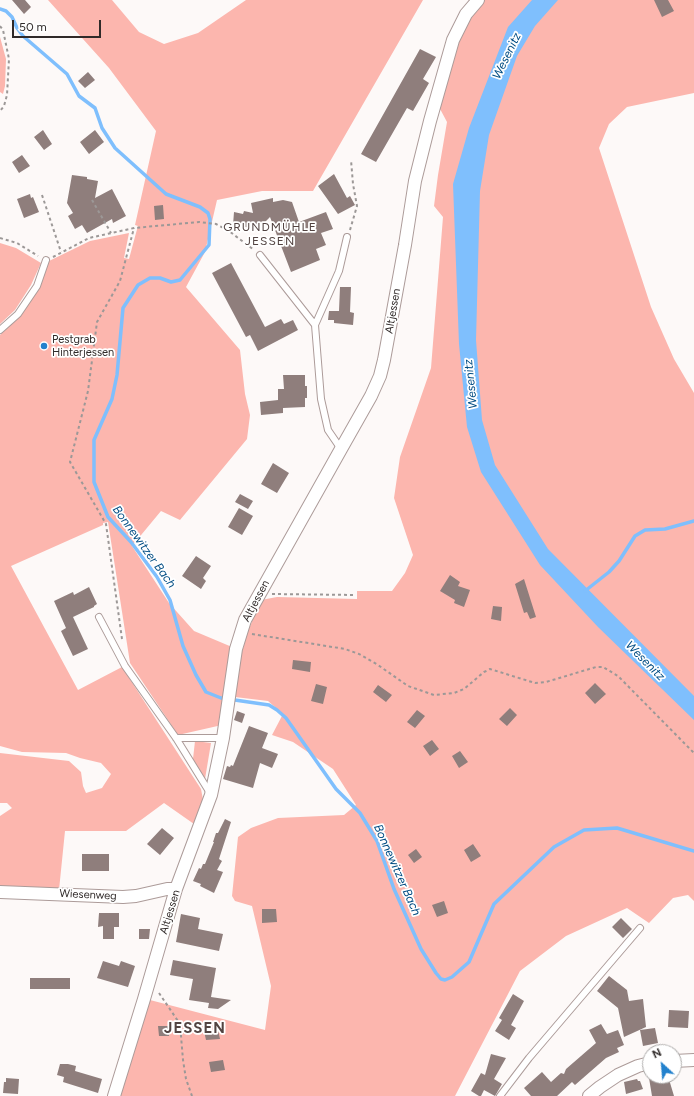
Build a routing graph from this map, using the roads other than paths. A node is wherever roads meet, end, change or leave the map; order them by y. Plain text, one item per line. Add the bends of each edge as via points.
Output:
1 (478, 0) edge
2 (347, 237) road end
3 (260, 255) road end
4 (46, 260) road end
5 (315, 325) junction
6 (0, 330) edge
7 (342, 449) junction
8 (99, 617) dead end
9 (176, 738) junction
10 (223, 738) junction
11 (211, 795) junction
12 (176, 889) junction
13 (0, 892) edge
14 (640, 928) dead end
15 (694, 1060) edge
16 (682, 1061) edge
17 (642, 1065) edge
18 (114, 1096) edge
19 (500, 1096) edge
20 (589, 1096) edge

1 - 7 street, Altjessen via 466,14 453,40 430,122 415,181 380,376
2 - 5 lane via 339,271
3 - 5 lane
4 - 6 lane via 37,286 18,314
5 - 7 lane via 323,407 328,430
7 - 10 street, Altjessen via 244,620 236,649
8 - 9 lane via 125,666
9 - 10 lane
9 - 11 lane
10 - 11 street, Altjessen
11 - 12 street, Altjessen
12 - 13 street, Wiesenweg via 123,897
12 - 18 street, Altjessen
14 - 19 lane via 529,1058
15 - 16 street
17 - 20 street via 618,1075

